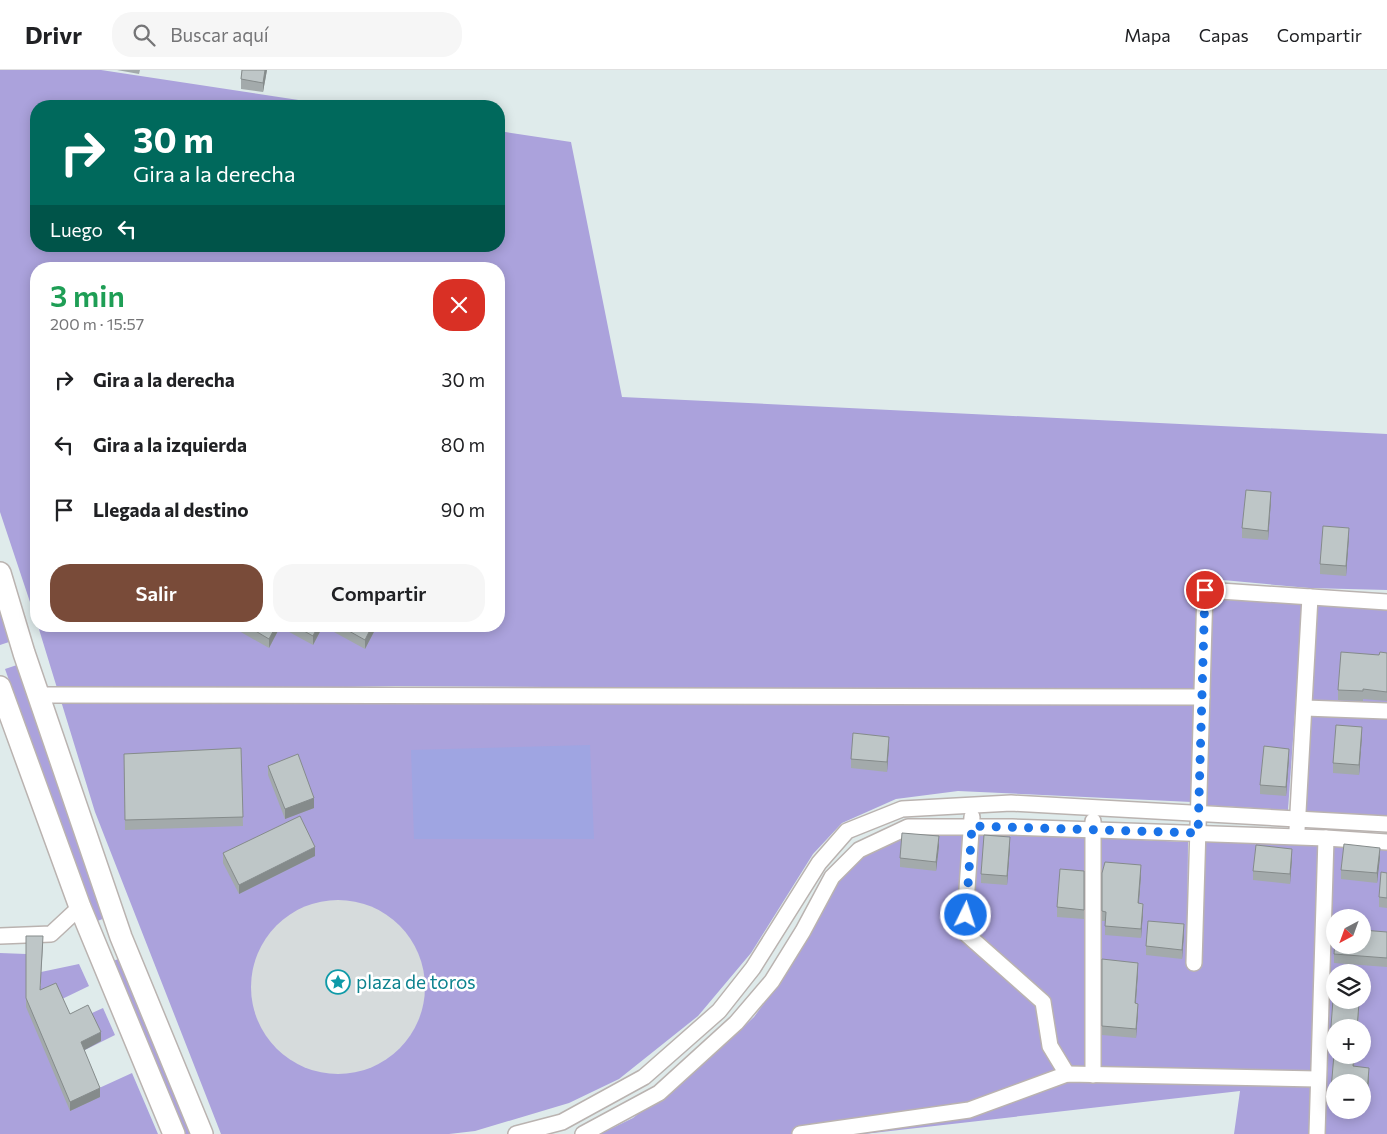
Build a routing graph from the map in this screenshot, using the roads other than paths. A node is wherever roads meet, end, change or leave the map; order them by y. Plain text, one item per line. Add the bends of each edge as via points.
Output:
1 (0, 573) edge
2 (1310, 597) junction
3 (1387, 602) edge
4 (0, 687) edge
5 (38, 695) junction
6 (1202, 697) junction
7 (1305, 708) junction
8 (1387, 711) edge
9 (972, 805) junction
10 (1093, 808) junction
11 (1198, 814) junction
12 (1298, 820) junction
13 (1387, 824) edge
14 (972, 826) junction
15 (1093, 829) junction
16 (1198, 833) junction
17 (1296, 837) junction
18 (1326, 838) junction
19 (1387, 842) edge
20 (80, 907) junction
21 (0, 936) edge
22 (1194, 963) dead end
23 (1067, 1074) junction
24 (1093, 1075) junction
25 (1318, 1079) junction
26 (174, 1134) edge
27 (202, 1134) edge
28 (516, 1134) edge
29 (583, 1134) edge
30 (800, 1134) edge
31 (1316, 1134) edge

1 - 5 main road
2 - 3 street
2 - 6 street via 1205,590
2 - 7 street
4 - 20 main road
5 - 6 street
5 - 27 main road via 124,945
6 - 11 street
7 - 8 street
7 - 12 street
9 - 10 street via 1011,803
9 - 14 street
9 - 28 street via 902,808 847,831 819,863 753,968 719,1010 644,1077 562,1122
10 - 11 street
10 - 15 street
11 - 12 street
11 - 16 street
12 - 13 street
12 - 17 street
14 - 15 street
14 - 23 street via 964,932 1043,1002 1050,1046
14 - 29 street via 908,827 859,850 832,877 772,982 736,1023 658,1094
15 - 16 street
15 - 24 street
16 - 17 street
16 - 22 street
17 - 18 street
18 - 19 street
18 - 25 street
20 - 21 street via 51,934
20 - 26 main road
23 - 24 street
23 - 30 street via 969,1110
24 - 25 street
25 - 31 street

